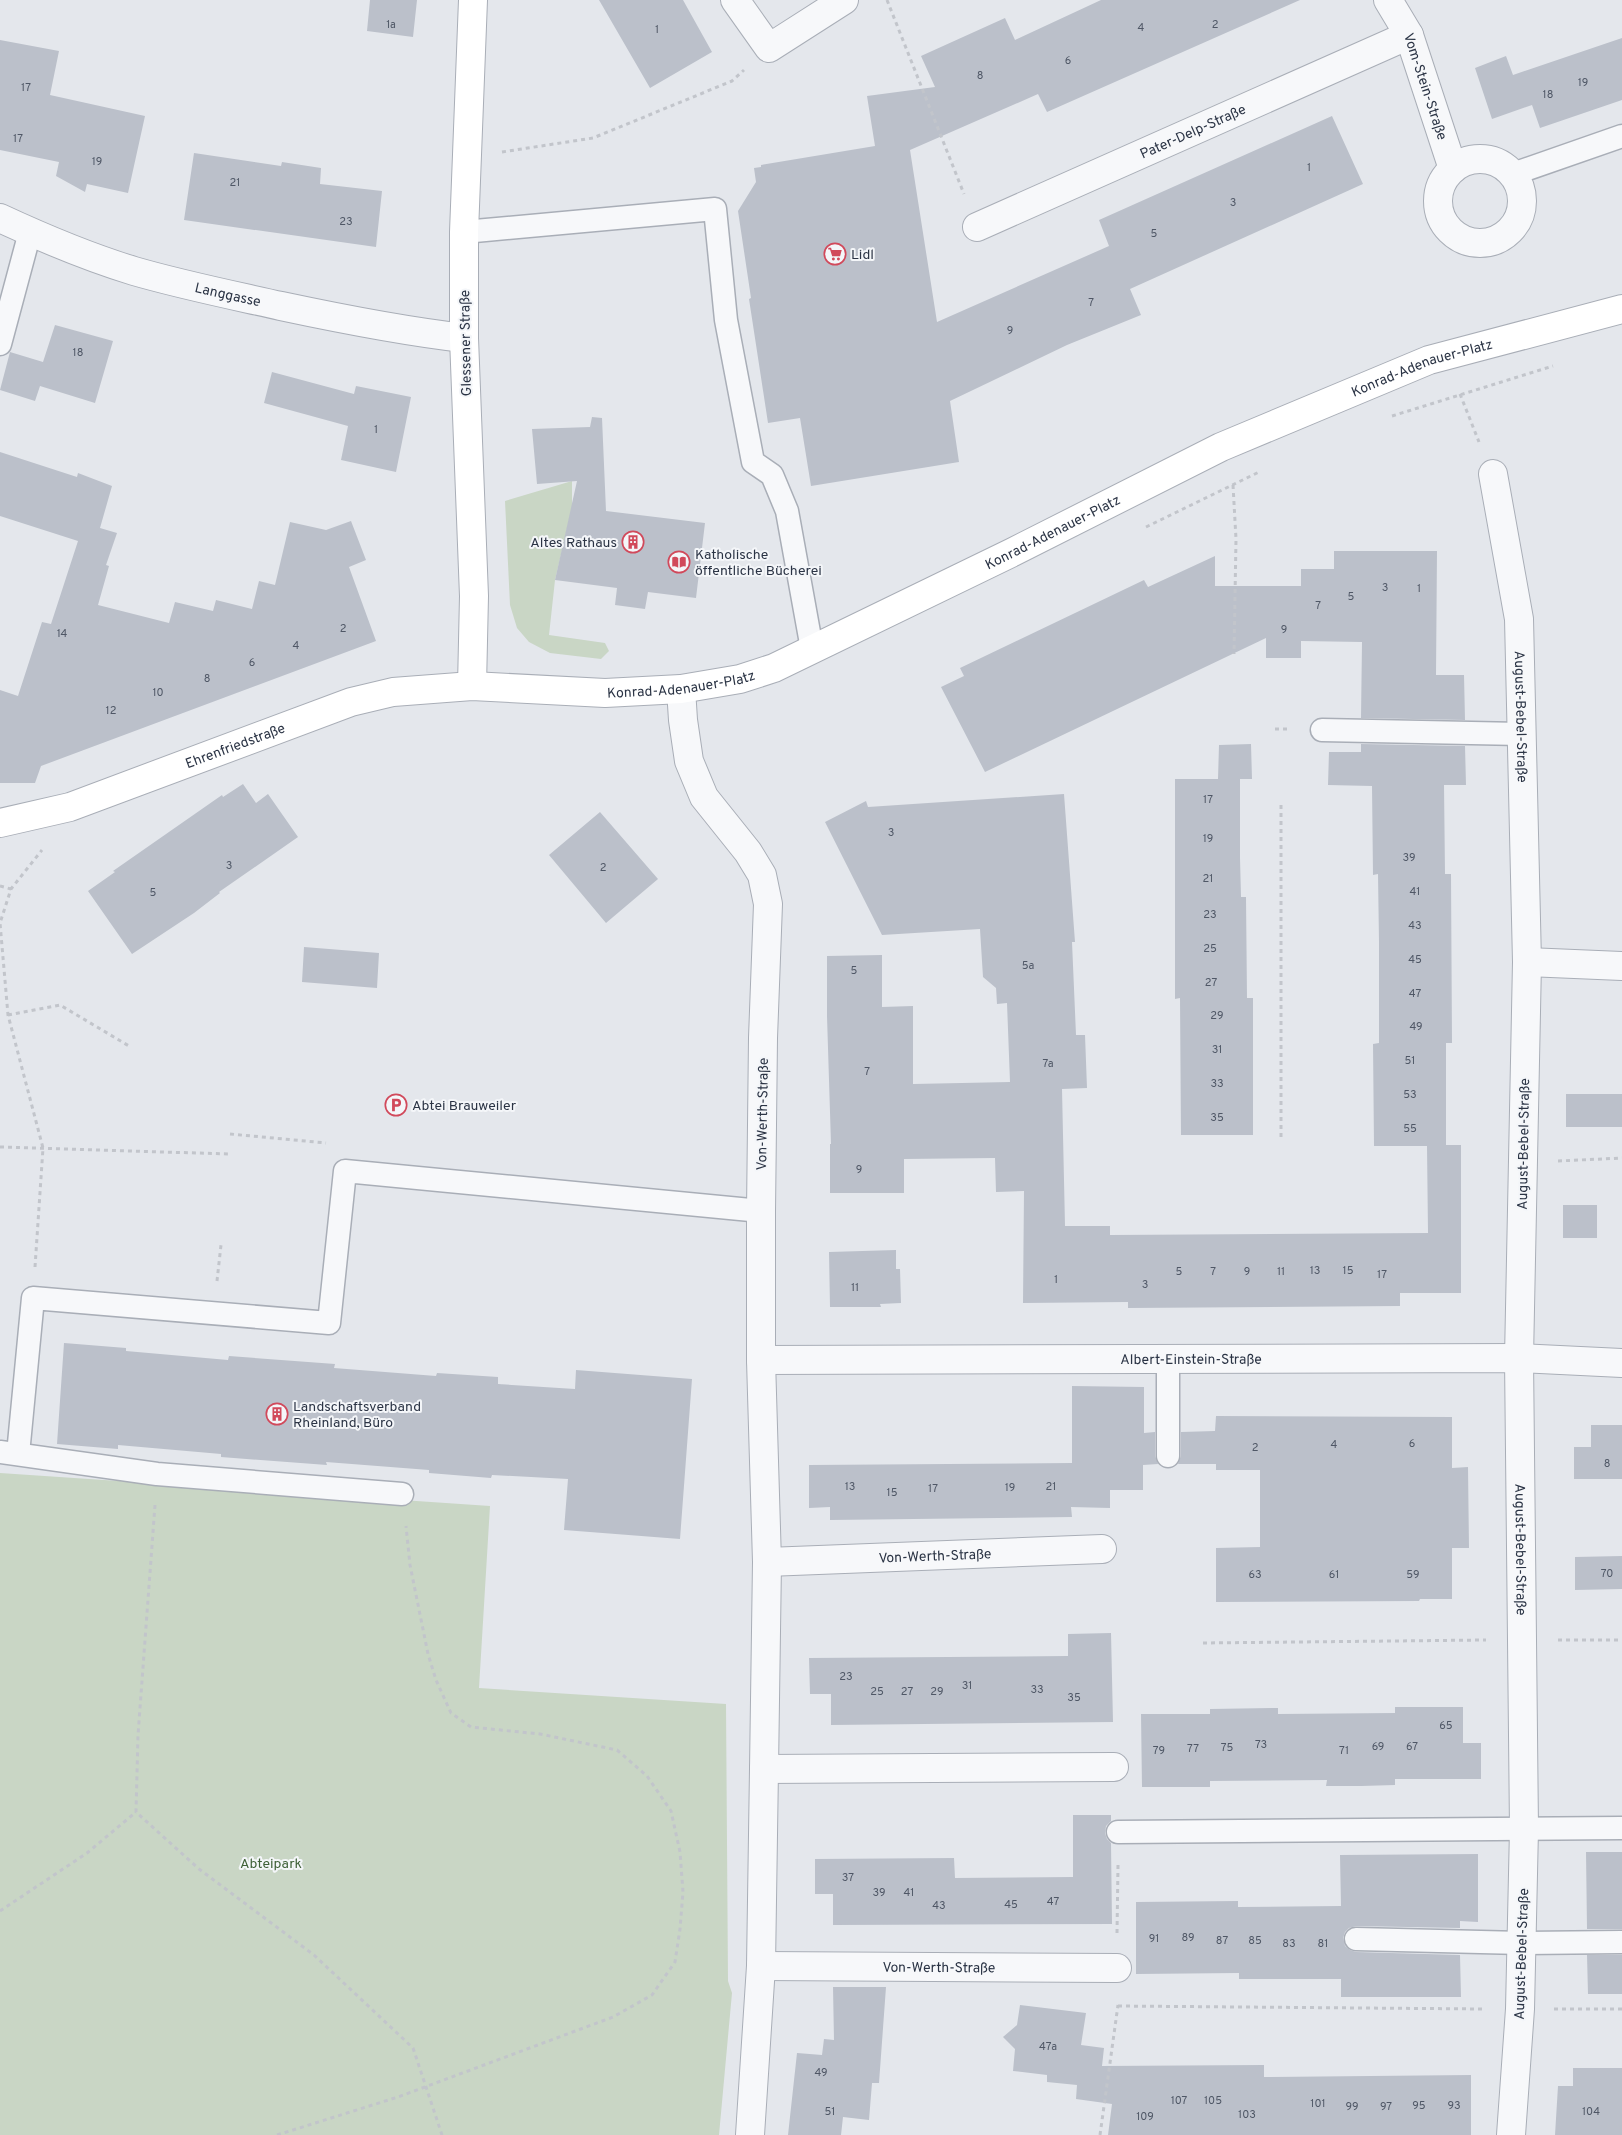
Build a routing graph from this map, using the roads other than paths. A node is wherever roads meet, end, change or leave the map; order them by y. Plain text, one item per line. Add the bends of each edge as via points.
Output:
1 (473, 0) edge
2 (735, 0) edge
3 (844, 0) edge
4 (1396, 2) edge
5 (1409, 36) junction
6 (1622, 136) edge
7 (1453, 169) junction
8 (1513, 174) junction
9 (0, 218) edge
10 (977, 227) road end
11 (30, 232) junction
12 (464, 232) junction
13 (1622, 309) edge
14 (464, 338) junction
15 (0, 344) edge
16 (1493, 474) road end
17 (812, 649) junction
18 (472, 686) junction
19 (681, 689) junction
20 (1322, 730) dead end
21 (1521, 734) junction
22 (0, 823) edge
23 (1527, 962) junction
24 (1622, 966) edge
25 (760, 1211) junction
26 (1519, 1358) junction
27 (1168, 1359) junction
28 (761, 1360) junction
29 (1622, 1363) edge
30 (9, 1453) edge
31 (1168, 1456) dead end
32 (402, 1494) road end
33 (1102, 1550) dead end
34 (767, 1562) junction
35 (1114, 1767) dead end
36 (764, 1769) junction
37 (1622, 1828) edge
38 (1524, 1829) junction
39 (1118, 1832) dead end
40 (1356, 1939) dead end
41 (1622, 1942) edge
42 (1522, 1943) junction
43 (761, 1966) junction
44 (1116, 1968) dead end
45 (750, 2135) edge
46 (1511, 2135) edge

1 - 12 street, Glessener Straße
2 - 3 street via 769,48
4 - 5 street, Vom-Stein-Straße
5 - 7 street, Vom-Stein-Straße
5 - 10 street, Pater-Delp-Straße
6 - 8 lane
7 - 8 street via 1468,160 1484,158 1500,163
7 - 8 street via 1444,179 1440,191 1438,204 1442,217 1448,229 1458,236 1480,243 1491,242 1506,234 1517,221 1522,197
9 - 11 street, Langgasse
11 - 14 street, Langgasse via 133,271 209,290 410,332
11 - 15 lane
12 - 14 street, Glessener Straße
12 - 17 lane via 715,209 726,320 753,462 772,475 787,511
13 - 17 street, Konrad-Adenauer-Platz via 1429,360 1230,443
14 - 18 street, Glessener Straße via 474,596
16 - 21 street, August-Bebel-Straße via 1518,619
17 - 19 street, Konrad-Adenauer-Platz via 774,668 748,676
18 - 19 street, Konrad-Adenauer-Platz via 605,693
18 - 22 street, Ehrenfriedstraße via 393,692 351,702 70,807
19 - 25 street, Von-Werth-Straße via 689,761 704,797 762,875 768,904 762,1038
20 - 21 lane
21 - 23 street, August-Bebel-Straße
23 - 24 street
23 - 26 street, August-Bebel-Straße
25 - 28 street, Von-Werth-Straße
25 - 30 lane via 345,1171 330,1323 33,1298
26 - 27 street, Albert-Einstein-Straße
26 - 29 street, Albert-Einstein-Straße
26 - 38 street, August-Bebel-Straße
27 - 28 street, Albert-Einstein-Straße
27 - 31 lane
28 - 34 street, Von-Werth-Straße
30 - 32 lane via 157,1474
33 - 34 street, Von-Werth-Straße
34 - 36 street, Von-Werth-Straße
35 - 36 street
36 - 43 street, Von-Werth-Straße
37 - 38 lane
38 - 39 lane
38 - 42 street, August-Bebel-Straße
40 - 42 lane
41 - 42 lane
42 - 46 street, August-Bebel-Straße
43 - 44 street, Von-Werth-Straße
43 - 45 street, Von-Werth-Straße

